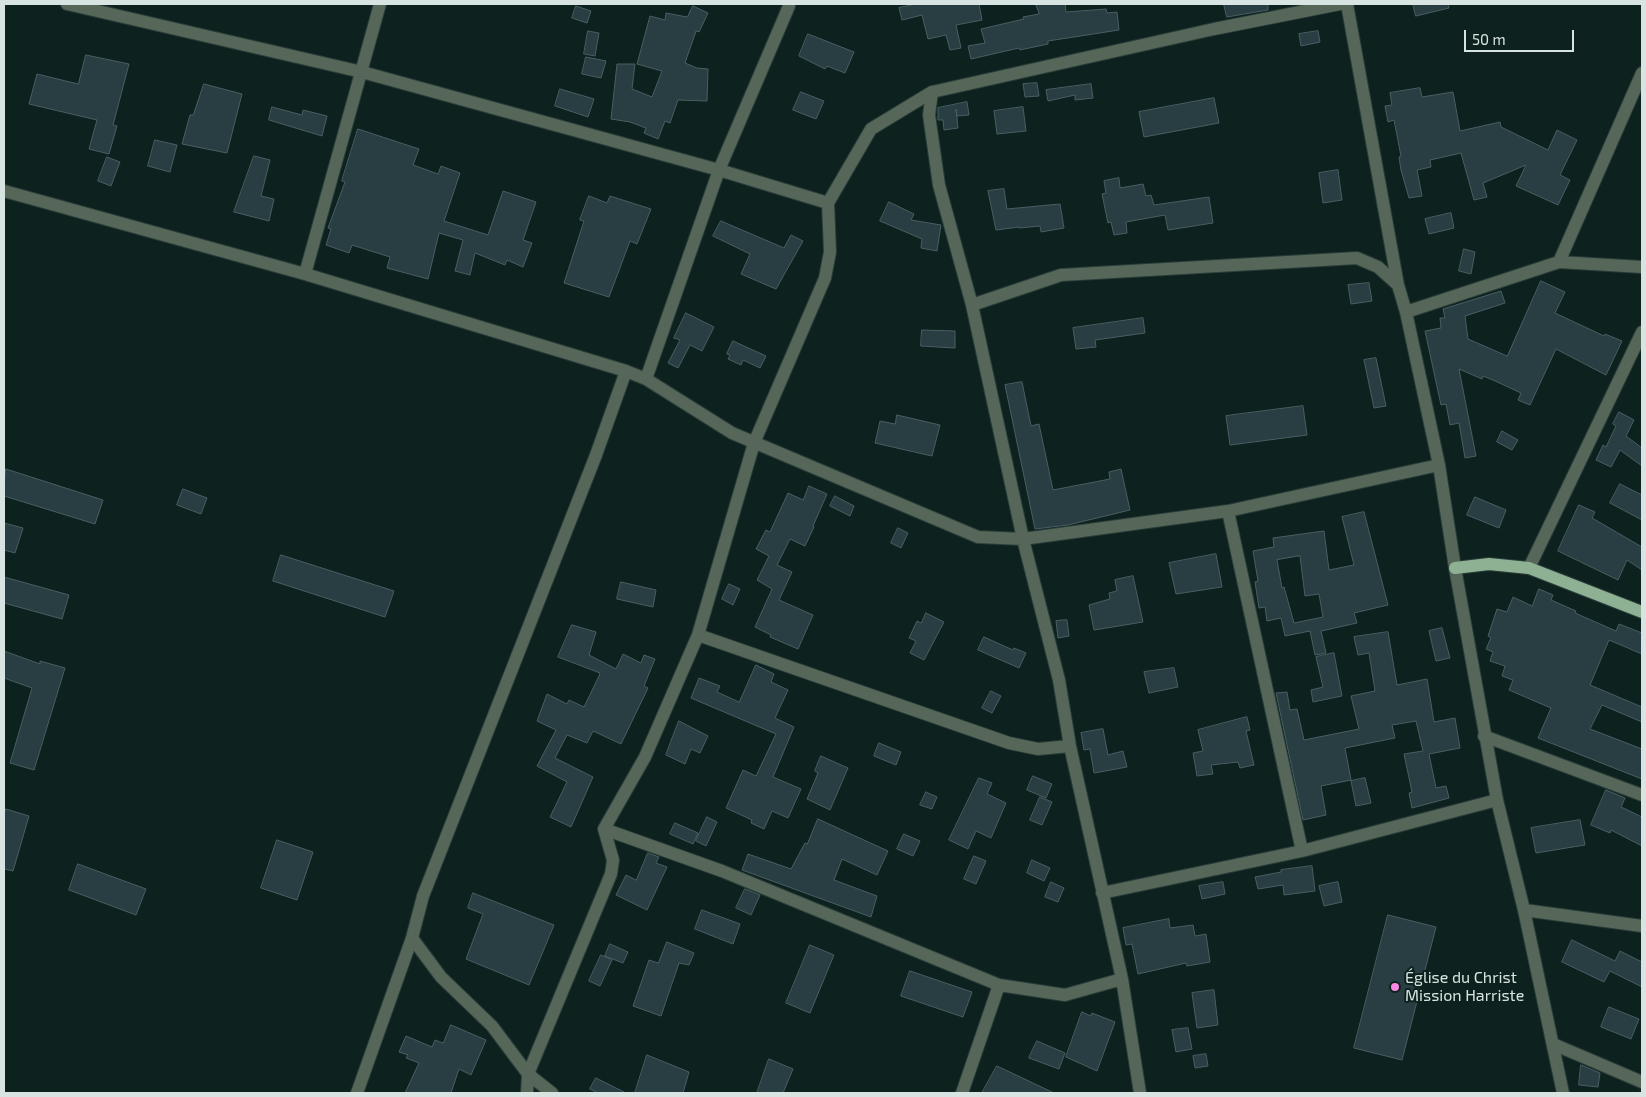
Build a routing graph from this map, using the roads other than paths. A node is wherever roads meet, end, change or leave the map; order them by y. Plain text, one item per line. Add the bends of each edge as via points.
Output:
1 (67, 4) edge
2 (380, 4) edge
3 (792, 4) edge
4 (1340, 4) edge
5 (1348, 4) edge
6 (362, 72) junction
7 (1642, 73) edge
8 (932, 92) junction
9 (719, 170) junction
10 (4, 190) edge
11 (828, 203) junction
12 (1559, 262) junction
13 (1642, 267) edge
14 (305, 274) junction
15 (1398, 285) junction
16 (972, 305) junction
17 (1406, 312) junction
18 (1642, 332) edge
19 (626, 371) junction
20 (646, 379) junction
21 (754, 443) junction
22 (1439, 465) junction
23 (1228, 511) junction
24 (1023, 539) junction
25 (1455, 568) junction
26 (1529, 568) junction
27 (1642, 612) edge
28 (698, 635) junction
29 (1484, 736) junction
30 (1070, 746) junction
31 (1642, 795) edge
32 (1497, 800) junction
33 (604, 829) junction
34 (1302, 851) junction
35 (1102, 893) junction
36 (1524, 910) junction
37 (1642, 926) edge
38 (412, 938) junction
39 (1122, 979) junction
40 (999, 984) junction
41 (1553, 1044) junction
42 (528, 1074) junction
43 (1642, 1082) edge
44 (357, 1093) edge
45 (528, 1093) edge
46 (552, 1093) edge
47 (962, 1093) edge
48 (1140, 1093) edge
49 (1564, 1093) edge

1 - 6 street
2 - 6 street
3 - 9 street
4 - 8 street
5 - 15 street
6 - 9 street
6 - 14 street
7 - 12 street
8 - 11 street via 871,129
8 - 16 street via 929,114 939,186
9 - 11 street
9 - 20 street
10 - 14 street
11 - 21 street via 830,252 825,278
12 - 13 street
12 - 17 street
14 - 19 street
15 - 16 street via 1378,268 1357,258 1061,274
15 - 17 street
16 - 24 street
17 - 22 street
18 - 26 street
19 - 20 street
19 - 38 street via 423,896
20 - 21 street via 732,433
21 - 24 street via 965,534
21 - 28 street
22 - 23 street
22 - 25 street
23 - 24 street
23 - 34 street
24 - 30 street via 1059,680
25 - 26 main road via 1489,564
25 - 29 street
26 - 27 main road
28 - 30 street via 1009,743 1038,749
28 - 33 street via 645,757
29 - 31 street
29 - 32 street
30 - 35 street
32 - 34 street
32 - 36 street
33 - 40 street via 722,871
33 - 42 street via 613,860 610,874
34 - 35 street
35 - 39 street
36 - 37 street
36 - 41 street
38 - 42 street via 441,977 492,1026
38 - 44 street
39 - 40 street via 1065,995
39 - 48 street
40 - 47 street
41 - 43 street
41 - 49 street
42 - 45 street
42 - 46 street

